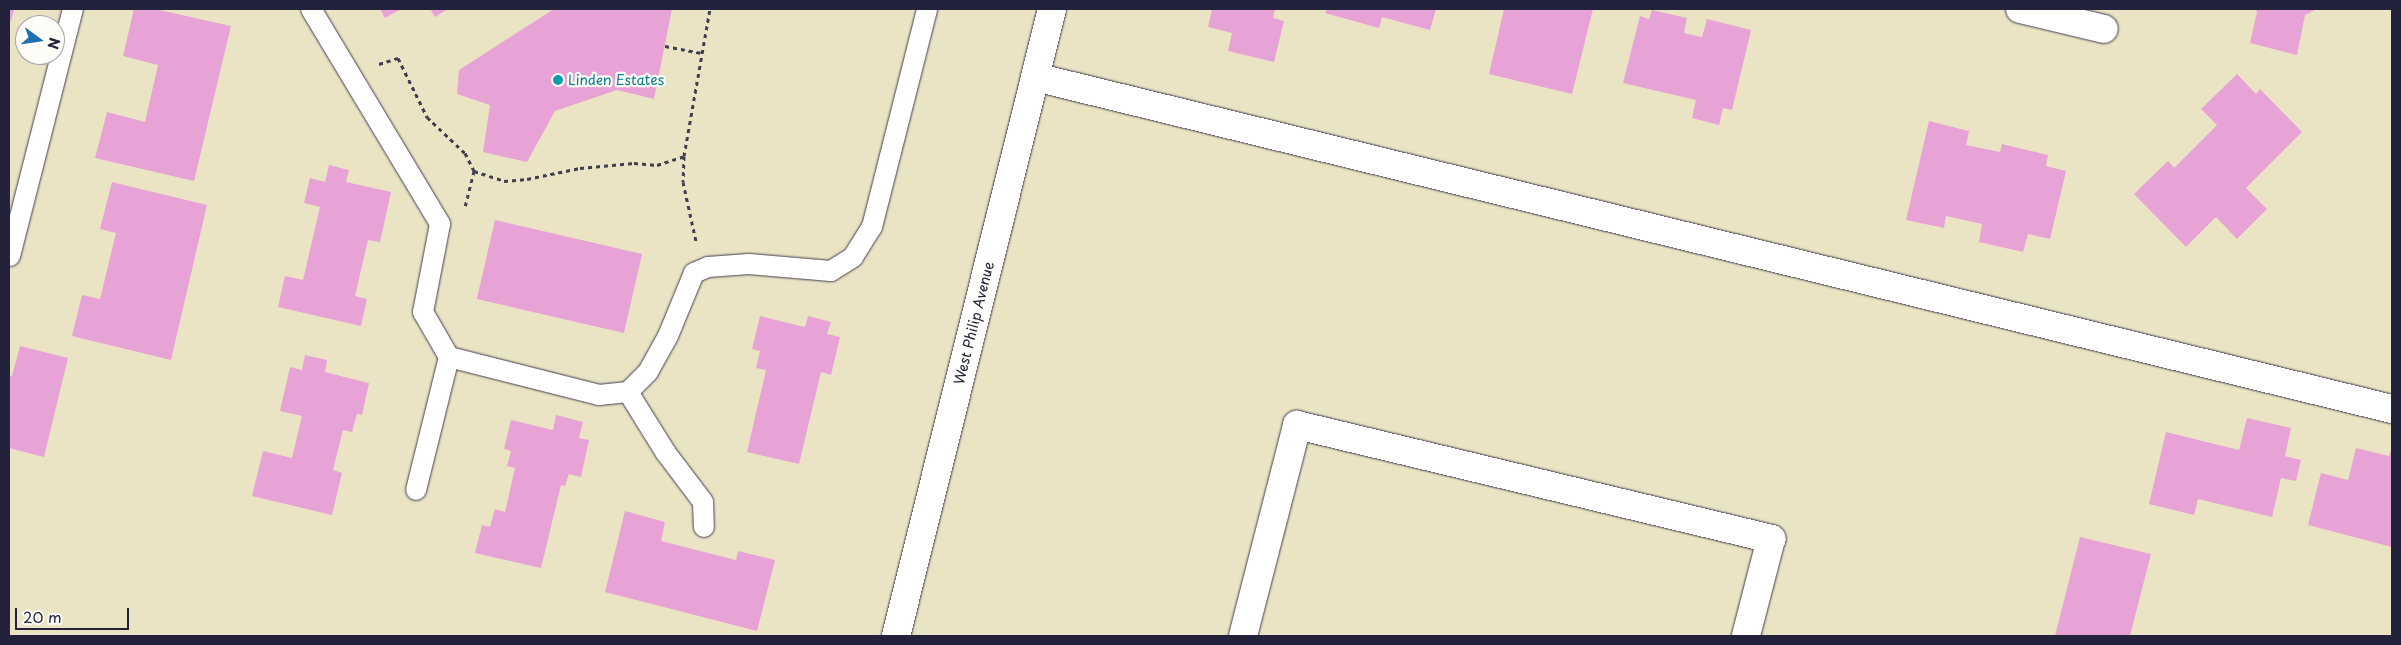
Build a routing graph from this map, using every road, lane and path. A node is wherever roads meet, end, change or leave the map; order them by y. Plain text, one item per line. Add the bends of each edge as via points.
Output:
1 (73, 9) edge
2 (311, 9) edge
3 (710, 9) edge
4 (927, 9) edge
5 (1052, 9) edge
6 (2020, 9) edge
7 (2104, 29) dead end
8 (665, 46) dead end
9 (701, 53) junction
10 (350, 74) junction
11 (1035, 77) junction
12 (684, 156) junction
13 (474, 171) junction
14 (440, 224) junction
15 (10, 256) edge
16 (708, 268) junction
17 (449, 357) junction
18 (628, 392) junction
19 (2392, 409) edge
20 (416, 490) dead end
21 (704, 527) dead end
22 (896, 636) edge
23 (1243, 636) edge
24 (1746, 636) edge

1 - 15 lane
2 - 10 lane
3 - 9 path
4 - 16 lane via 872,227 853,257 832,271 749,264
5 - 11 street, West Philip Avenue
6 - 7 street
8 - 9 path
9 - 12 path
10 - 13 path via 398,58 427,117 465,153
10 - 14 lane
11 - 19 street
11 - 22 street, West Philip Avenue
12 - 13 path via 657,165 634,163 580,168 527,180 504,181
12 - 16 path via 683,182 691,227
13 - 14 path via 460,225
14 - 17 lane via 423,312
16 - 18 lane via 694,273 668,336 648,372
17 - 18 lane via 599,395
17 - 20 lane
18 - 21 lane via 666,453 703,502
23 - 24 street via 1297,425 1771,539

